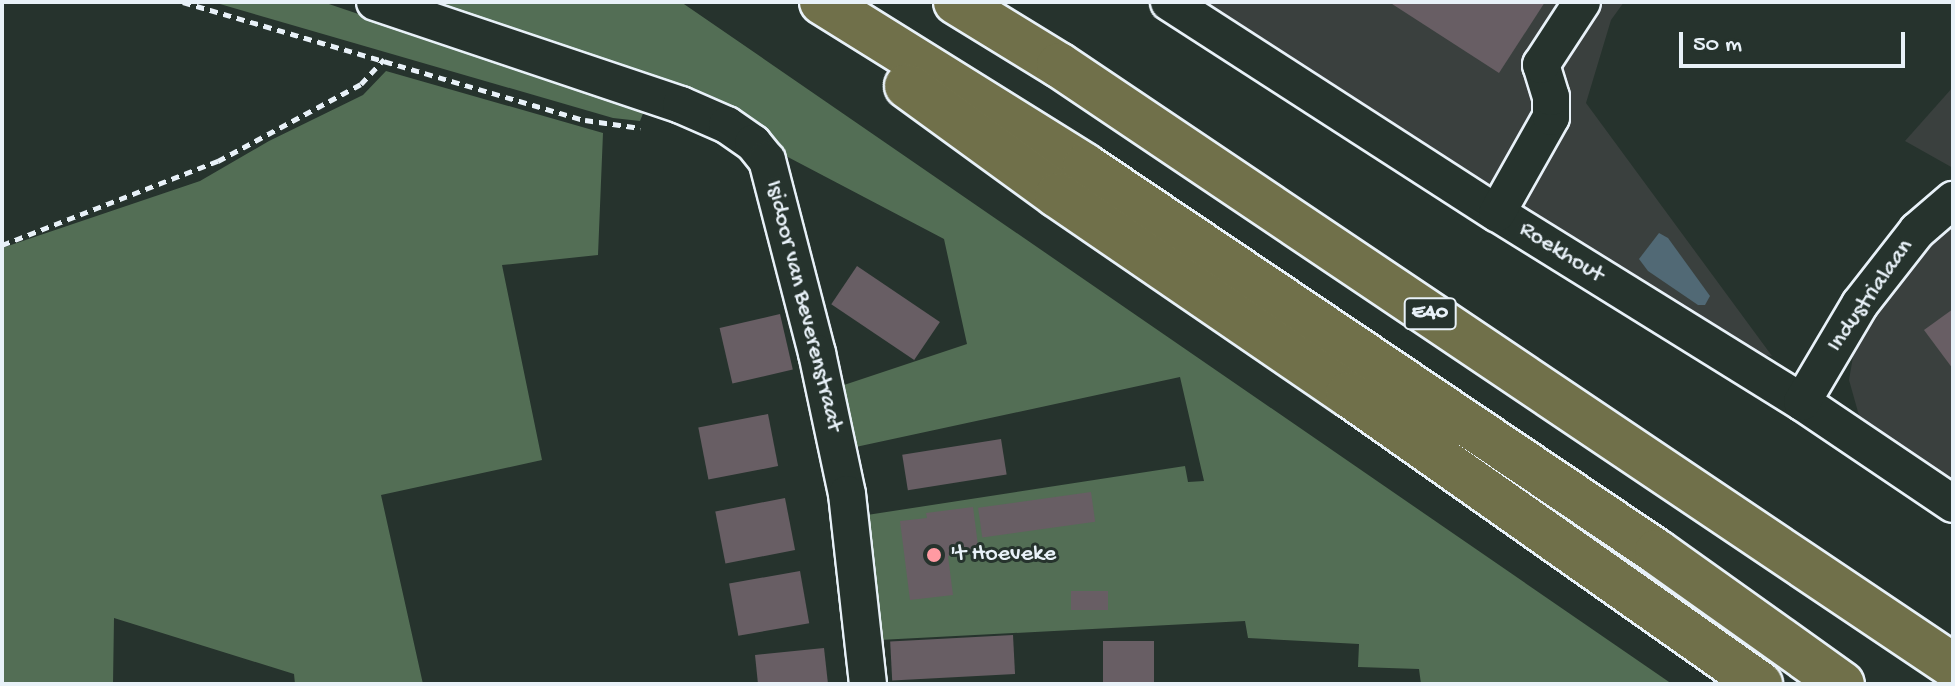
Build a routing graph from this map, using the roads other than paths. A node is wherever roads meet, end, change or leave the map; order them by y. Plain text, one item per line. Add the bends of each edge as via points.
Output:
1 (375, 2) edge
2 (791, 2) edge
3 (822, 2) edge
4 (956, 2) edge
5 (1169, 2) edge
6 (1582, 2) edge
7 (1953, 200) edge
8 (1497, 213) junction
9 (1802, 402) junction
10 (1953, 504) edge
11 (1900, 633) junction
12 (1953, 666) edge
13 (1953, 675) edge
14 (868, 684) edge
15 (1760, 684) edge
16 (1842, 684) edge

1 - 14 street, Isidoor van Beverenstraat via 681,105 727,125 767,160 847,494
2 - 15 highway via 1057,195
3 - 16 highway via 1099,174 1645,543
4 - 11 highway, E40 via 1059,65
5 - 8 street, Roekhout
6 - 8 street via 1541,65 1551,117
7 - 9 street, Industrialaan via 1917,231 1860,304
8 - 9 street, Roekhout
9 - 10 street, Roekhout
11 - 12 highway
11 - 13 highway, E40

